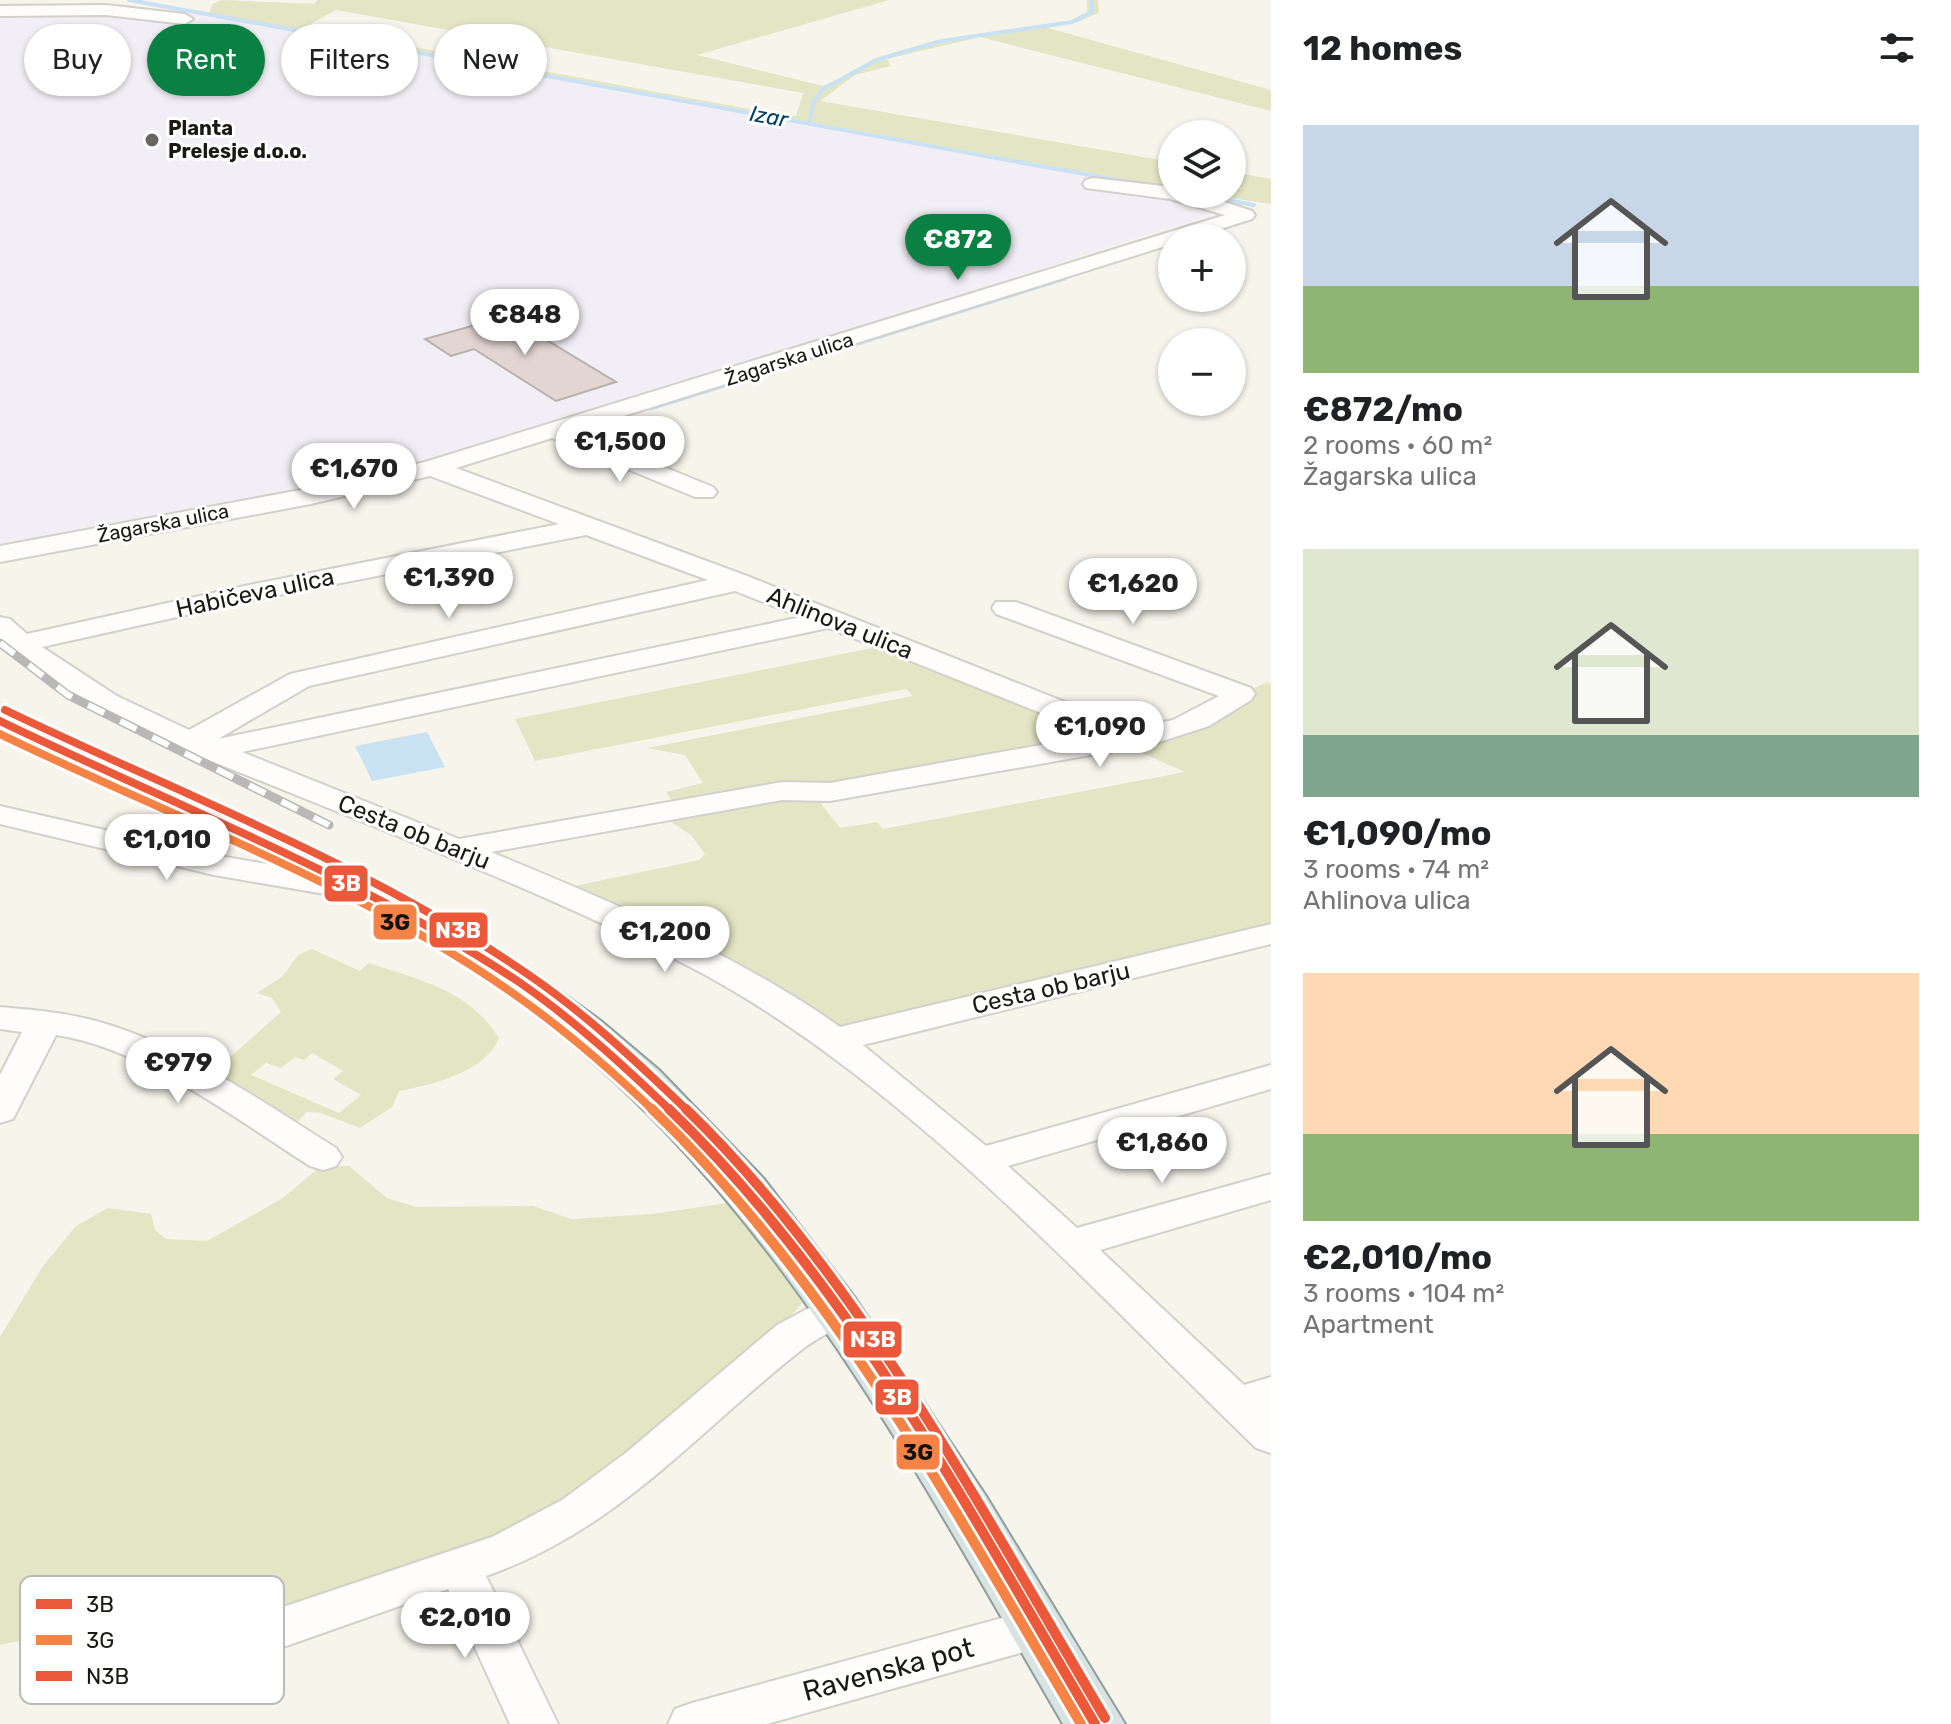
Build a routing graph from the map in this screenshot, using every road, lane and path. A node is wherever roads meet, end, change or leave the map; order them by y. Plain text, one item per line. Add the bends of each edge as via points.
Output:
1 (0, 11) edge
2 (185, 19) dead end
3 (1093, 184) dead end
4 (555, 431) junction
5 (432, 468) junction
6 (704, 492) dead end
7 (586, 527) junction
8 (0, 554) edge
9 (737, 582) junction
10 (1006, 608) dead end
11 (831, 619) junction
12 (9, 634) edge
13 (0, 721) edge
14 (1120, 739) junction
15 (202, 745) junction
16 (0, 815) edge
17 (455, 849) junction
18 (348, 888) junction
19 (1271, 934) edge
20 (0, 1018) edge
21 (44, 1024) junction
22 (830, 1041) junction
23 (1271, 1077) edge
24 (0, 1110) edge
25 (323, 1157) dead end
26 (979, 1161) junction
27 (1271, 1187) edge
28 (1070, 1244) junction
29 (837, 1308) junction
30 (1254, 1398) edge
31 (1271, 1436) edge
32 (459, 1566) junction
33 (284, 1626) edge
34 (1038, 1628) junction
35 (534, 1724) edge
36 (692, 1724) edge
37 (1095, 1724) edge

1 - 2 street via 106,10
3 - 4 street, Žagarska ulica via 1202,199 1245,215
4 - 5 street, Žagarska ulica
4 - 6 street
5 - 7 street, Ahlinova ulica
5 - 8 street, Žagarska ulica
7 - 9 street, Ahlinova ulica
7 - 12 street, Habičeva ulica
9 - 11 street, Ahlinova ulica
9 - 15 street via 300,680
10 - 14 street via 1241,694 1181,729
11 - 14 street, Ahlinova ulica via 1108,729
11 - 15 street
12 - 15 street, Cesta ob barju via 102,703
13 - 18 main road
14 - 17 street via 830,792 782,791
15 - 17 street, Cesta ob barju
16 - 18 street via 214,865
17 - 22 street, Cesta ob barju via 667,942 768,995
18 - 29 main road via 401,913 562,1012 705,1139 772,1217
19 - 22 street, Cesta ob barju
20 - 21 street
21 - 24 street
21 - 25 street via 100,1033 150,1055
22 - 26 street, Cesta ob barju
23 - 26 street
26 - 28 street, Cesta ob barju
27 - 28 street
28 - 30 street, Cesta ob barju
29 - 32 street via 791,1336 577,1513 507,1550
29 - 34 main road
30 - 31 street, Cesta ob barju
32 - 33 street
32 - 35 street
34 - 36 street, Ravenska pot
34 - 37 main road

